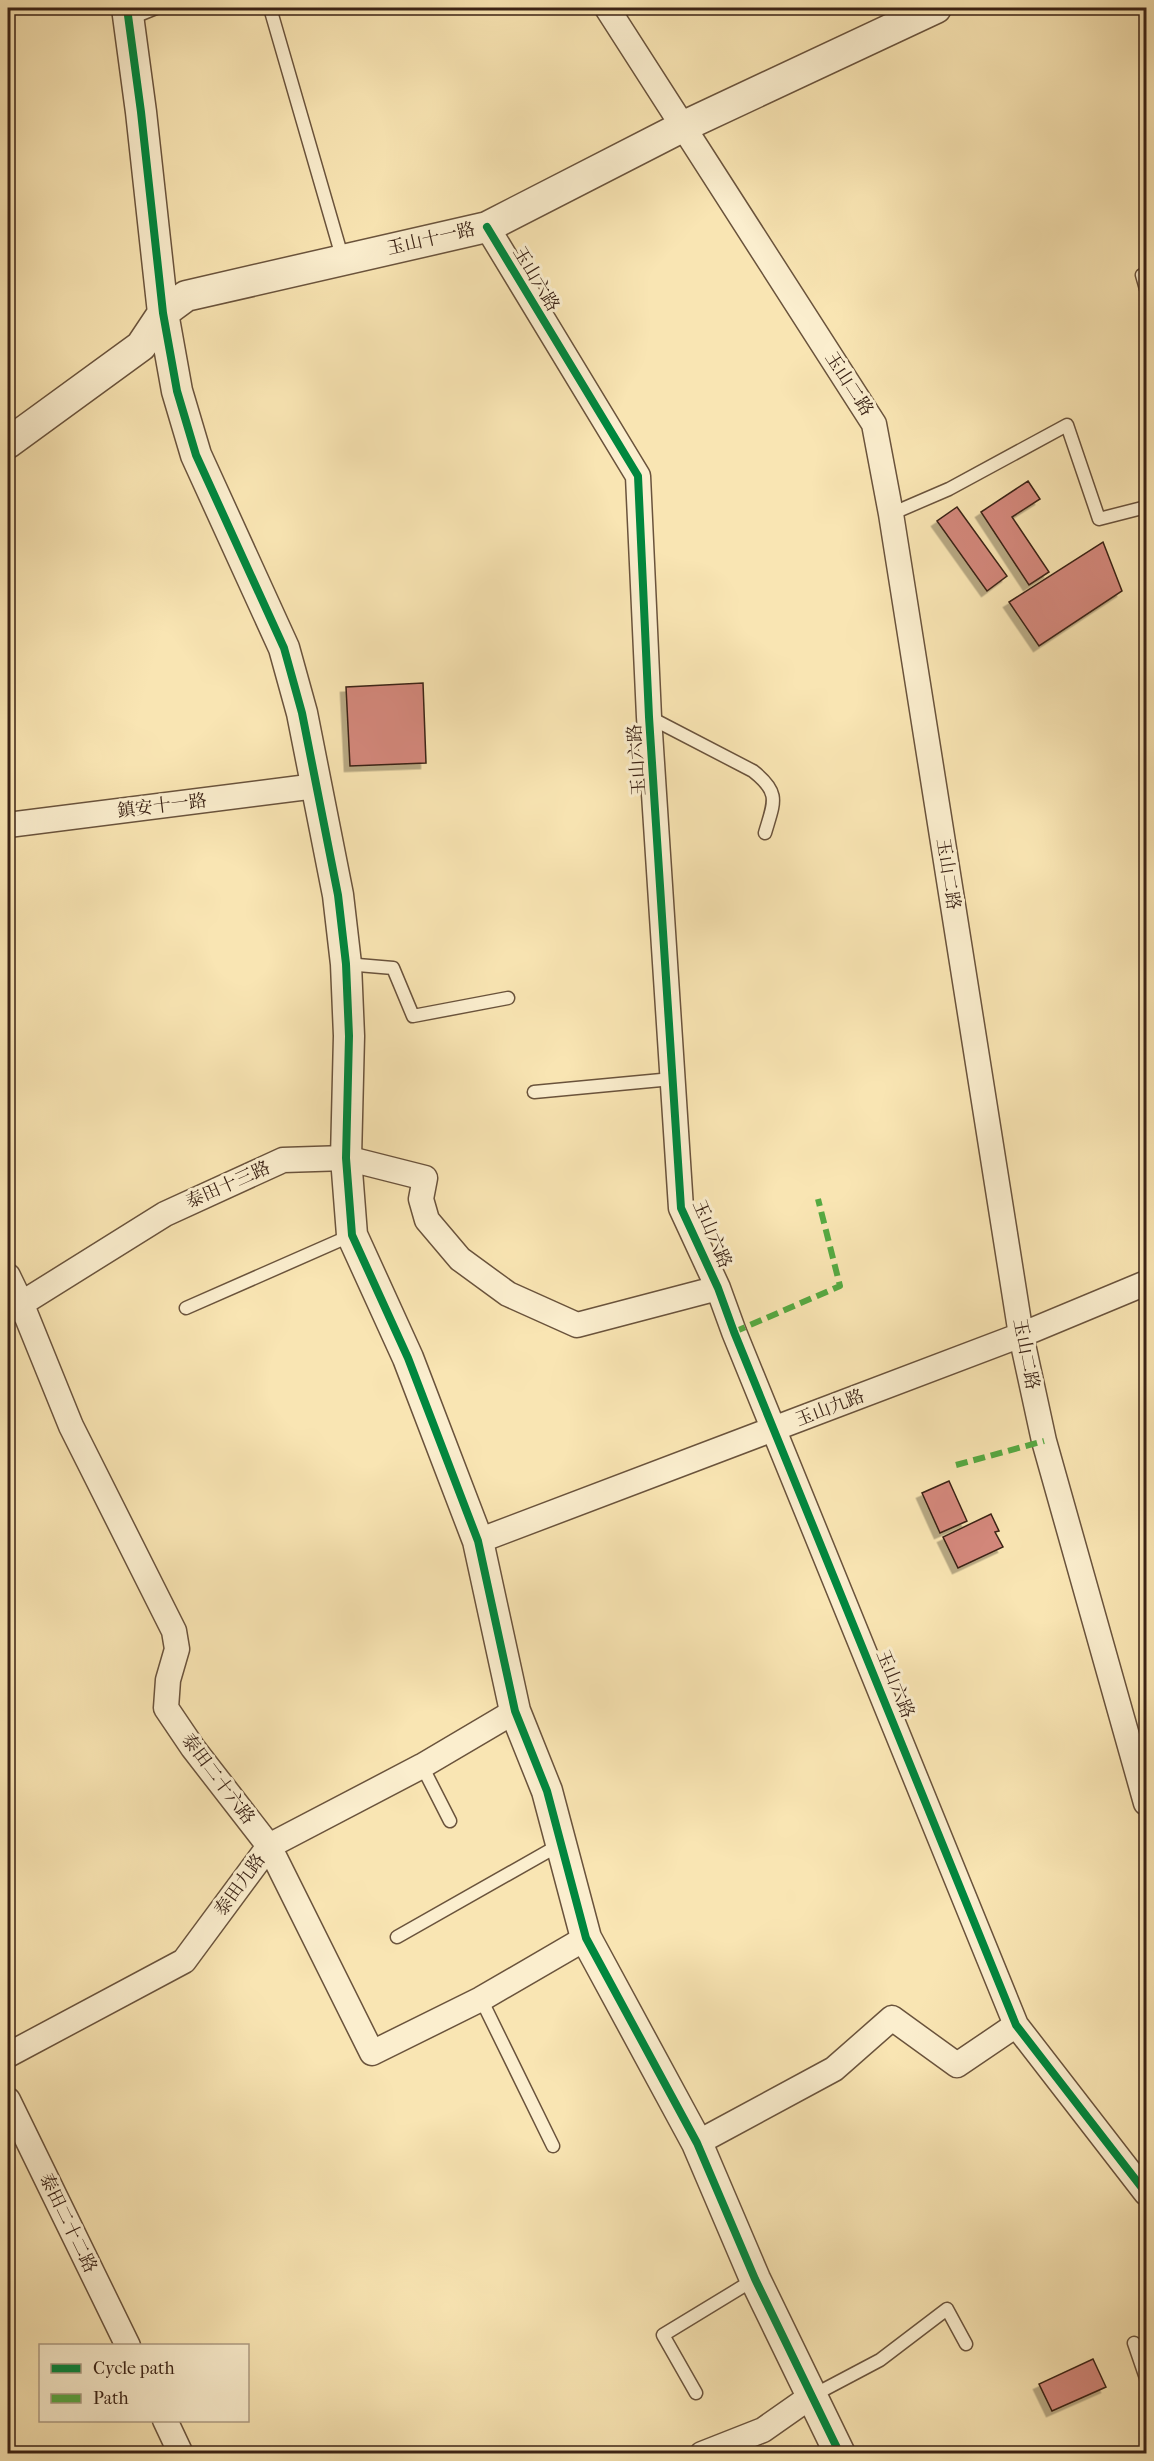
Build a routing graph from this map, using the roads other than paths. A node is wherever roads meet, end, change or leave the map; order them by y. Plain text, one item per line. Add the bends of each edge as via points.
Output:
1 (270, 8) edge
2 (607, 8) edge
3 (936, 8) edge
4 (137, 11) edge
5 (682, 127) junction
6 (487, 227) junction
7 (343, 260) junction
8 (1146, 273) edge
9 (1146, 289) edge
10 (163, 313) junction
11 (8, 443) edge
12 (1146, 507) edge
13 (891, 514) junction
14 (649, 717) junction
15 (316, 786) junction
16 (8, 825) edge
17 (765, 833) dead end
18 (346, 964) junction
19 (508, 998) dead end
20 (672, 1079) junction
21 (534, 1092) dead end
22 (346, 1158) junction
23 (352, 1235) junction
24 (8, 1276) edge
25 (1146, 1283) edge
26 (718, 1288) junction
27 (186, 1308) dead end
28 (15, 1309) edge
29 (1021, 1335) junction
30 (775, 1429) junction
31 (478, 1541) junction
32 (516, 1711) junction
33 (422, 1766) junction
34 (1146, 1803) edge
35 (450, 1821) dead end
36 (562, 1843) junction
37 (269, 1846) junction
38 (398, 1937) dead end
39 (586, 1938) junction
40 (481, 1999) junction
41 (1016, 2025) junction
42 (8, 2055) edge
43 (8, 2100) edge
44 (697, 2143) junction
45 (553, 2146) dead end
46 (1146, 2193) edge
47 (754, 2279) junction
48 (1134, 2343) dead end
49 (127, 2344) edge
50 (966, 2344) dead end
51 (1146, 2378) edge
52 (696, 2393) dead end
53 (810, 2397) junction
54 (165, 2422) edge
55 (181, 2454) edge
56 (702, 2454) edge
57 (840, 2454) edge

1 - 7 lane
2 - 5 street, 玉山二路
3 - 5 street, 玉山十一路
4 - 10 street
5 - 6 street, 玉山十一路
5 - 13 street, 玉山二路 via 874,424
6 - 7 street, 玉山十一路
6 - 14 street, 玉山六路 via 638,476
7 - 10 street, 玉山十一路 via 186,296
8 - 9 lane via 1142,275
10 - 11 street, 玉山十一路 via 141,346
10 - 15 street via 177,391 196,455 284,648
12 - 13 lane via 1099,519 1067,425 949,489
13 - 29 street, 玉山二路
14 - 17 lane via 767,782 775,801
14 - 20 street, 玉山六路
15 - 16 street, 鎮安十一路
15 - 18 street via 338,895
18 - 19 lane via 393,968 413,1016
18 - 22 street
20 - 21 lane
20 - 26 street, 玉山六路 via 681,1208
22 - 23 street
22 - 26 street, 泰田十三路 via 425,1178 421,1199 427,1220 460,1258 508,1294 577,1325
22 - 28 street, 泰田十三路 via 283,1160 165,1214
23 - 27 lane
23 - 31 street via 408,1358
24 - 28 street, 泰田二十六路
25 - 29 street, 玉山九路
26 - 30 street, 玉山六路
28 - 37 street, 泰田二十六路 via 174,1631 177,1649 168,1680 166,1708
29 - 30 street, 玉山九路
29 - 34 street, 玉山二路 via 1044,1441
30 - 31 street, 玉山九路
30 - 41 street, 玉山六路
31 - 32 street
32 - 33 street, 泰田九路
32 - 36 street
33 - 35 lane
33 - 37 street, 泰田九路
36 - 38 lane
36 - 39 street
37 - 40 street, 泰田二十六路 via 372,2053
37 - 42 street, 泰田九路 via 184,1961
39 - 40 street, 泰田二十六路
39 - 44 street
40 - 45 lane
41 - 44 street via 957,2065 892,2018 834,2069
41 - 46 street, 玉山六路
43 - 49 street, 泰田二十二路
44 - 47 street
47 - 52 lane via 663,2335
47 - 53 street
48 - 51 lane
50 - 53 lane via 947,2309 880,2360
53 - 56 street via 763,2430
53 - 57 street
54 - 55 street

